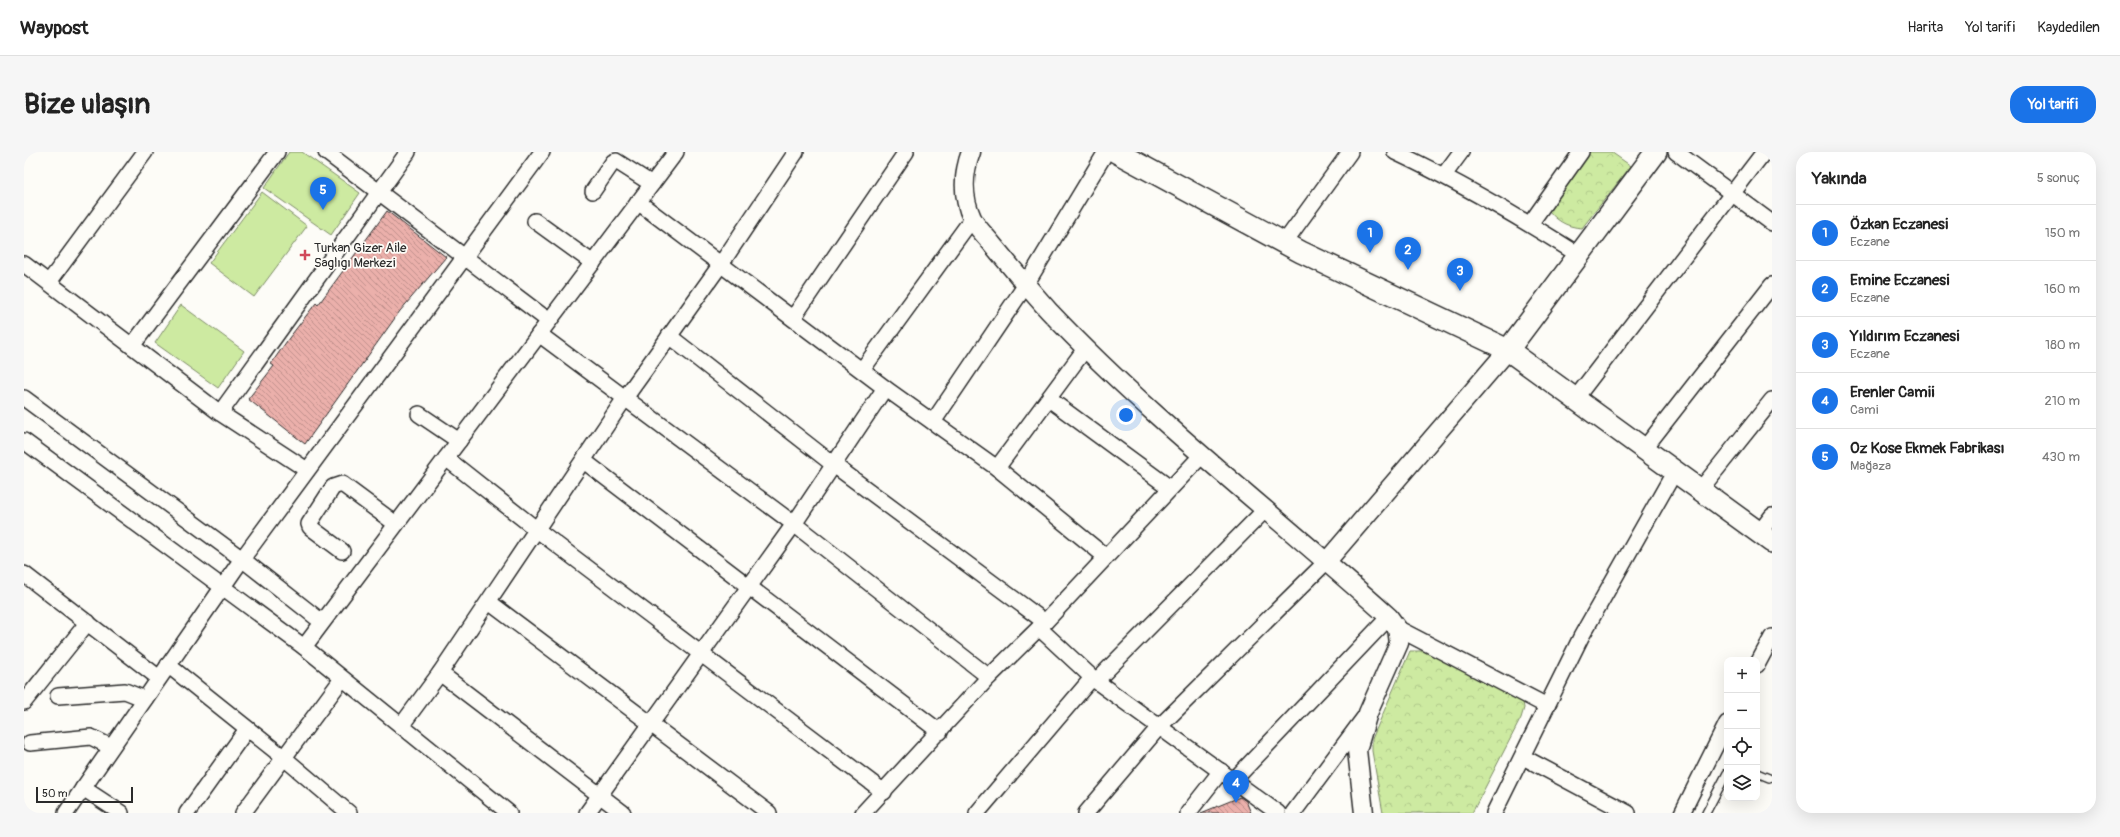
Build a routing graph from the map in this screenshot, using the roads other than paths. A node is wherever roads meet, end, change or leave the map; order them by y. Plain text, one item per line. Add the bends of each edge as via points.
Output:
1 (145, 152) edge
2 (277, 152) edge
3 (326, 152) edge
4 (408, 152) edge
5 (542, 152) edge
6 (676, 152) edge
7 (796, 152) edge
8 (906, 152) edge
9 (972, 152) edge
10 (1106, 152) edge
11 (1116, 152) edge
12 (1350, 152) edge
13 (1395, 152) edge
14 (1462, 152) edge
15 (1581, 152) edge
16 (1656, 152) edge
17 (1676, 152) edge
18 (1764, 152) edge
19 (1444, 175) junction
20 (652, 184) junction
21 (593, 190) dead end
22 (379, 192) junction
23 (1732, 194) junction
24 (638, 202) junction
25 (972, 219) junction
26 (535, 221) dead end
27 (1772, 223) edge
28 (1530, 224) junction
29 (1284, 243) junction
30 (465, 256) junction
31 (1579, 256) junction
32 (593, 263) junction
33 (24, 264) edge
34 (721, 264) junction
35 (49, 282) junction
36 (1772, 285) edge
37 (1025, 286) junction
38 (793, 318) junction
39 (549, 321) junction
40 (539, 334) junction
41 (669, 336) junction
42 (132, 346) junction
43 (1085, 349) junction
44 (1508, 350) junction
45 (862, 370) junction
46 (885, 388) junction
47 (24, 398) edge
48 (625, 398) junction
49 (1049, 399) junction
50 (1575, 399) junction
51 (1772, 400) edge
52 (220, 413) junction
53 (419, 414) dead end
54 (933, 422) junction
55 (24, 440) edge
56 (458, 441) junction
57 (1644, 449) junction
58 (1202, 455) junction
59 (446, 458) junction
60 (584, 461) junction
61 (834, 465) junction
62 (996, 468) junction
63 (307, 470) junction
64 (1675, 471) junction
65 (1170, 488) junction
66 (1700, 490) junction
67 (1266, 510) junction
68 (1772, 516) edge
69 (396, 524) junction
70 (794, 524) junction
71 (536, 529) junction
72 (1765, 537) edge
73 (342, 551) dead end
74 (1106, 557) junction
75 (242, 559) junction
76 (1327, 561) junction
77 (24, 574) edge
78 (748, 586) junction
79 (221, 588) junction
80 (489, 602) junction
81 (88, 622) junction
82 (322, 622) junction
83 (1393, 622) junction
84 (1042, 625) junction
85 (1772, 636) edge
86 (304, 648) junction
87 (701, 654) junction
88 (1760, 659) edge
89 (168, 665) junction
90 (440, 673) junction
91 (989, 677) junction
92 (159, 678) junction
93 (342, 679) junction
94 (1094, 680) junction
95 (58, 696) dead end
96 (25, 699) edge
97 (145, 699) junction
98 (1547, 706) junction
99 (1368, 713) junction
100 (651, 724) junction
101 (401, 726) junction
102 (1159, 727) junction
103 (246, 729) junction
104 (1724, 729) edge
105 (940, 732) junction
106 (30, 743) dead end
107 (111, 748) junction
108 (283, 757) junction
109 (1523, 757) junction
110 (1221, 771) junction
111 (1760, 774) edge
112 (1769, 778) dead end
113 (1724, 779) edge
114 (1234, 780) junction
115 (83, 788) junction
116 (884, 792) junction
117 (599, 795) junction
118 (66, 813) edge
119 (121, 813) edge
120 (187, 813) edge
121 (243, 813) edge
122 (349, 813) edge
123 (509, 813) edge
124 (587, 813) edge
125 (623, 813) edge
126 (769, 813) edge
127 (863, 813) edge
128 (977, 813) edge
129 (1086, 813) edge
130 (1188, 813) edge
131 (1278, 813) edge
132 (1293, 813) edge
133 (1364, 813) edge
134 (1494, 813) edge
135 (1628, 813) edge
136 (1682, 813) edge
137 (1706, 813) edge

1 - 35 street
2 - 42 street
3 - 22 street
4 - 22 street
5 - 30 street
6 - 20 street
7 - 34 street
8 - 38 street
9 - 25 street via 965,174 967,201
10 - 37 street
11 - 29 main road
12 - 29 street
13 - 19 street
14 - 19 street
15 - 28 street
16 - 31 main road
17 - 23 street
18 - 23 street
19 - 28 street
20 - 21 street via 616,161
20 - 24 street
22 - 30 street
22 - 52 street
23 - 27 street
23 - 50 street
24 - 32 street
24 - 34 street
25 - 37 street
25 - 45 street
26 - 32 street
28 - 31 street
29 - 44 main road
30 - 39 street
30 - 63 street
31 - 44 main road
32 - 39 street
33 - 35 street
34 - 38 street
34 - 41 street
35 - 42 street
36 - 57 street
37 - 43 street
37 - 54 street
38 - 45 street
39 - 40 street
40 - 48 street
40 - 56 street
41 - 48 street
41 - 61 street
42 - 52 street
43 - 49 street
43 - 58 street
44 - 50 main road
44 - 76 street
45 - 46 street
46 - 54 street
46 - 61 street
47 - 75 street
48 - 60 street
48 - 70 street
49 - 62 street
49 - 65 street
50 - 57 main road
51 - 66 street
52 - 63 street
53 - 56 street
54 - 62 street
55 - 79 street
56 - 59 street
57 - 64 main road
58 - 65 street
58 - 67 street
59 - 69 street
59 - 71 street
60 - 71 street
60 - 78 street
61 - 70 street
61 - 84 street
62 - 74 street
63 - 75 street
64 - 66 main road
64 - 98 street via 1581,637
65 - 74 street
66 - 72 main road
67 - 76 street
67 - 94 street
68 - 72 street
69 - 73 street via 342,484 337,484 309,524
69 - 82 street
70 - 78 street
70 - 91 street
71 - 80 street
71 - 87 street
74 - 84 street
75 - 79 street
75 - 82 street
76 - 83 street
76 - 102 street
77 - 81 street
78 - 87 street
78 - 105 street
79 - 86 street
79 - 89 street
80 - 90 street
80 - 100 street
81 - 92 street
81 - 96 street
82 - 86 street
83 - 98 street
83 - 99 street via 1399,643
83 - 114 street
84 - 91 street
84 - 94 street
85 - 88 street
86 - 93 street
87 - 100 street
87 - 116 street
89 - 92 street
89 - 103 street
90 - 101 street
90 - 117 street
91 - 105 street
92 - 97 street
93 - 101 street
93 - 108 street
94 - 102 street
94 - 128 street
95 - 97 street via 124,691
97 - 107 street
98 - 109 street
99 - 132 street
99 - 133 street via 1357,750
100 - 117 street
100 - 126 street
101 - 123 street
102 - 110 street
102 - 129 street
103 - 108 street
103 - 120 street
104 - 136 street
105 - 116 street
106 - 107 street via 91,737
107 - 115 street
108 - 121 street
108 - 122 street
109 - 134 street
109 - 135 street
110 - 114 street
110 - 130 street
111 - 112 lane
113 - 137 lane
114 - 131 street
115 - 118 street
115 - 119 street
116 - 127 street
117 - 124 street
117 - 125 street

